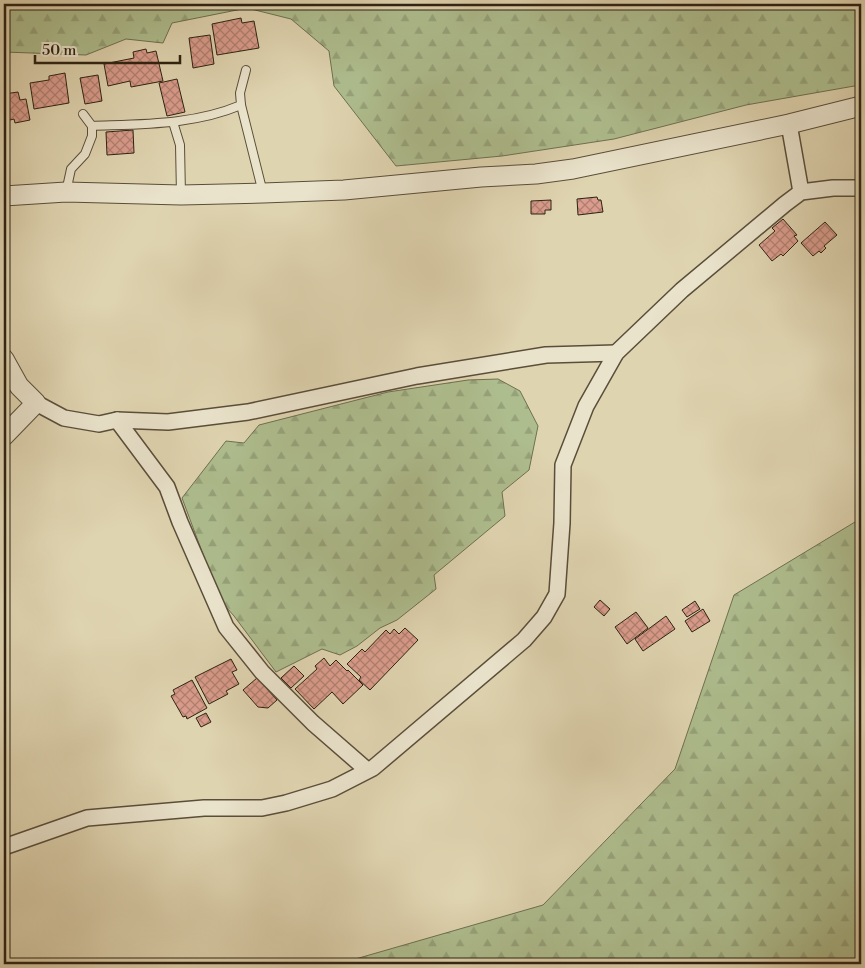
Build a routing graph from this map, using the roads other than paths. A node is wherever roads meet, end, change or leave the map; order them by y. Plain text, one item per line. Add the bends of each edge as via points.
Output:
1 (246, 70) dead end
2 (241, 105) junction
3 (861, 106) edge
4 (83, 114) dead end
5 (173, 122) junction
6 (789, 124) junction
7 (92, 126) junction
8 (861, 188) edge
9 (66, 192) junction
10 (801, 192) junction
11 (263, 193) junction
12 (181, 195) junction
13 (4, 196) edge
14 (616, 353) junction
15 (4, 360) edge
16 (11, 386) edge
17 (36, 403) junction
18 (117, 420) junction
19 (4, 436) edge
20 (367, 770) junction
21 (4, 847) edge

1 - 2 lane via 240,93
2 - 5 lane via 222,113
2 - 11 lane
3 - 6 street
4 - 7 lane
5 - 7 lane
5 - 12 lane via 180,145
6 - 10 street
6 - 11 street via 564,170 344,190
7 - 9 lane via 85,154 71,169
8 - 10 street
9 - 12 street
9 - 13 street
10 - 14 street via 682,290
11 - 12 street
14 - 18 street via 546,355 417,376 248,412 168,422
14 - 20 street via 586,406 563,465 556,594 544,617 524,640
15 - 16 street
16 - 17 street
17 - 18 street via 64,418 100,424
17 - 19 street
18 - 20 street via 167,487 226,627 262,672
20 - 21 street via 332,789 286,804 87,818

